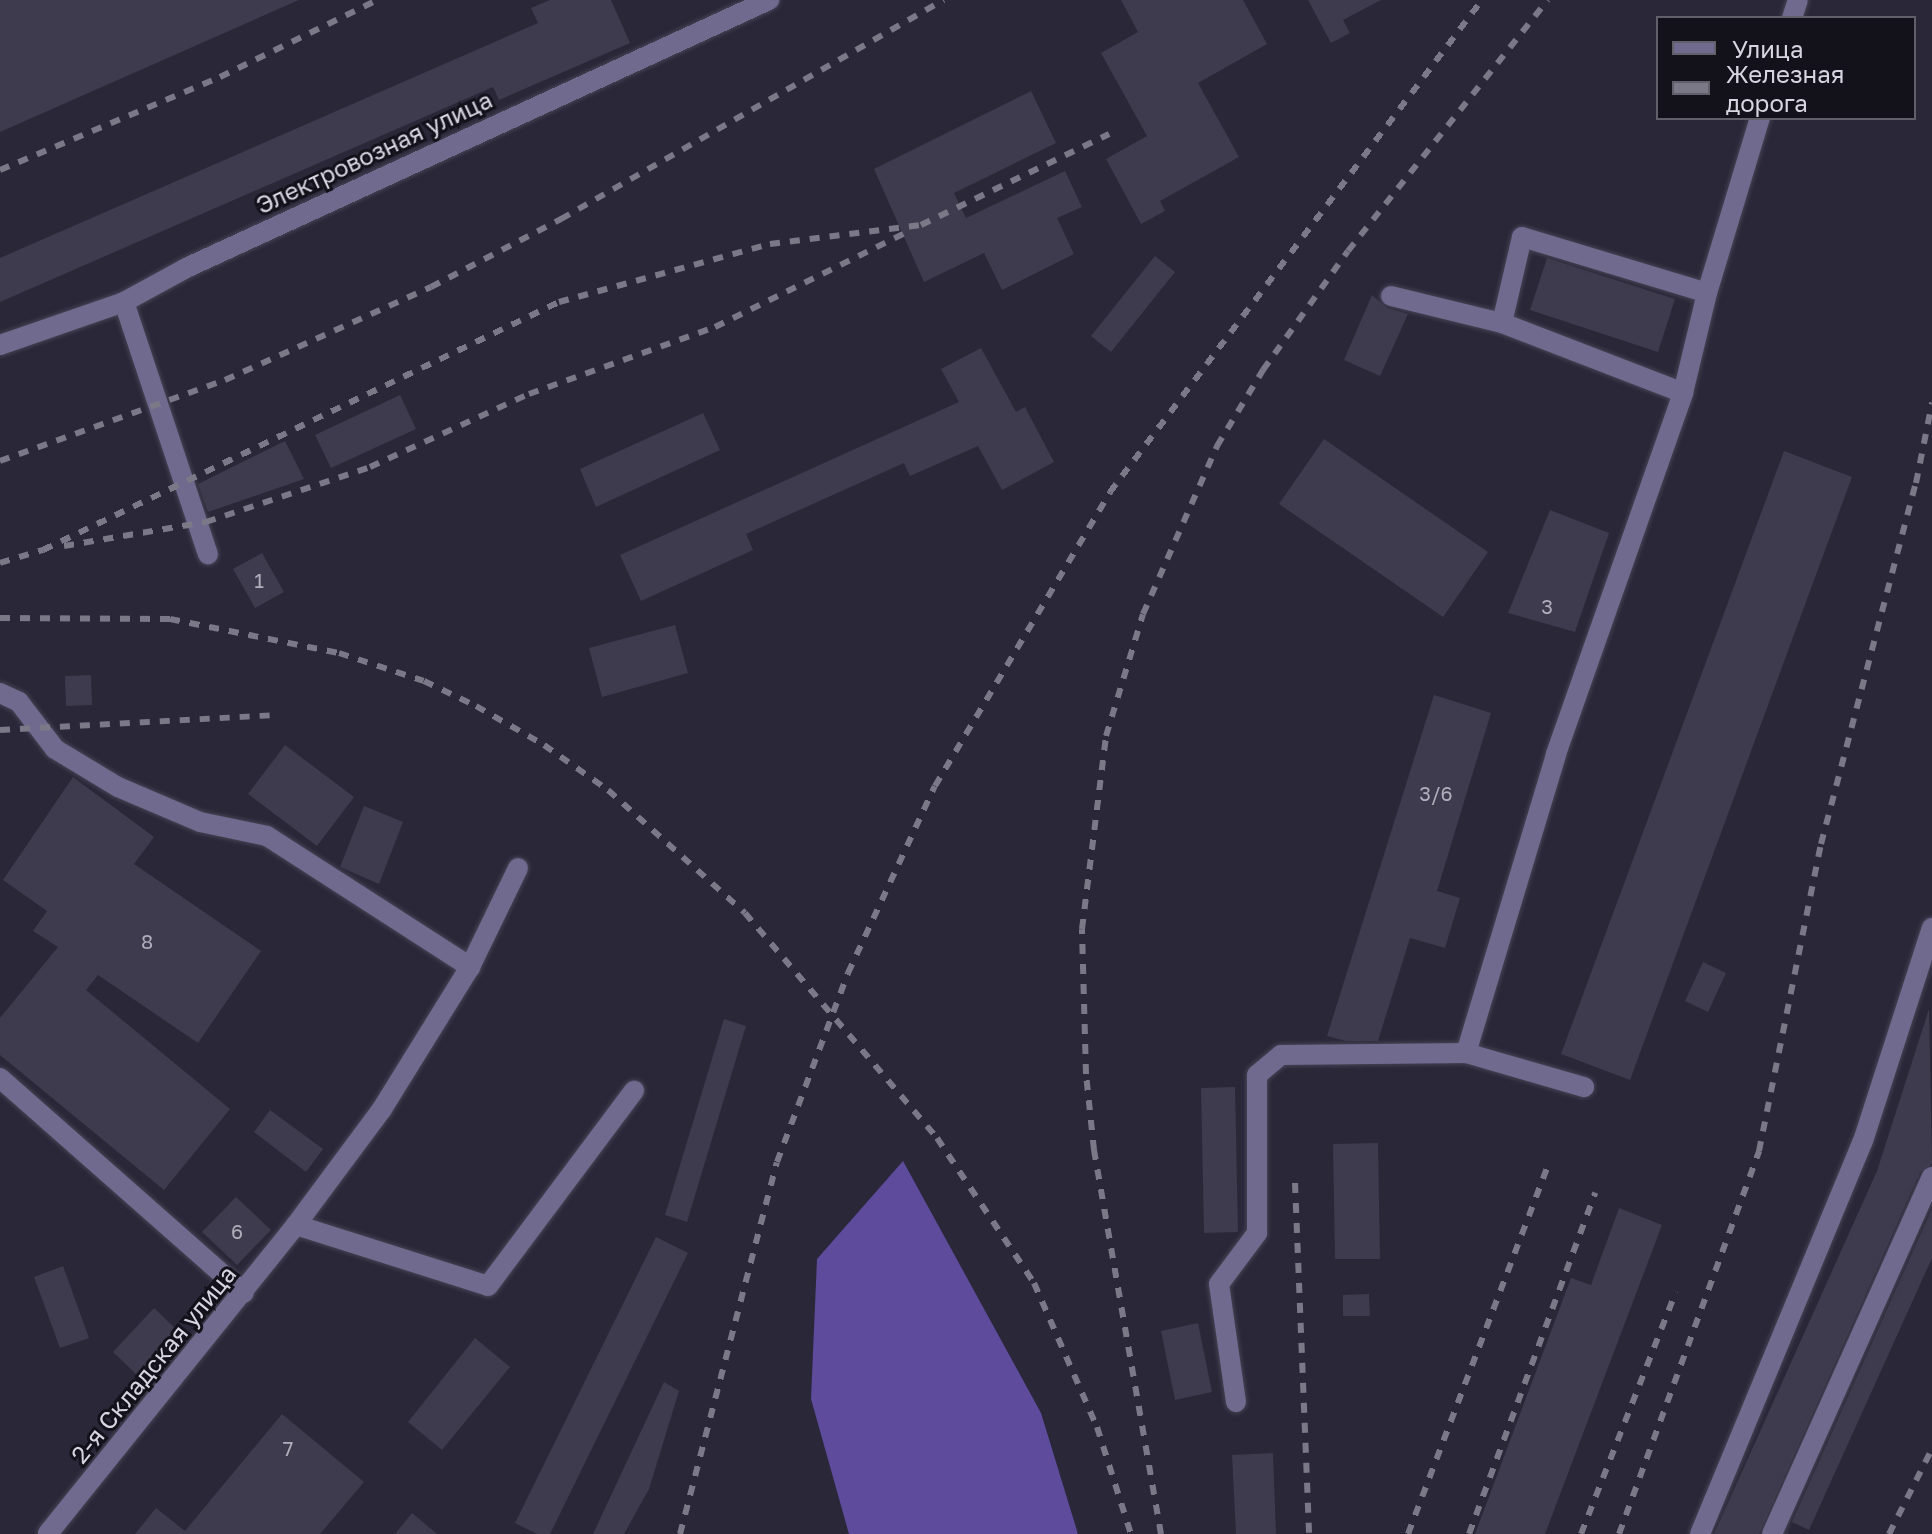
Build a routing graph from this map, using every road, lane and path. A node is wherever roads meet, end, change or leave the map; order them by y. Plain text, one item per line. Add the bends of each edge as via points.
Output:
1 (769, 0) edge
2 (1759, 120) edge
3 (1707, 293) junction
4 (1391, 296) dead end
5 (124, 302) junction
6 (1502, 323) junction
7 (0, 345) edge
8 (1683, 393) junction
9 (208, 554) dead end
10 (0, 693) edge
11 (518, 868) dead end
12 (1932, 928) edge
13 (470, 967) junction
14 (1466, 1053) junction
15 (0, 1078) edge
16 (1584, 1087) dead end
17 (634, 1091) dead end
18 (1932, 1177) edge
19 (296, 1225) junction
20 (244, 1293) junction
21 (1236, 1402) dead end
22 (48, 1534) edge
23 (1700, 1534) edge
24 (1772, 1534) edge

1 - 5 street, Электровозная улица
2 - 3 street
3 - 6 street via 1522,237
3 - 8 street
4 - 6 street
5 - 7 street, Электровозная улица
5 - 9 street
6 - 8 street
8 - 14 street via 1556,754
10 - 13 street via 19,702 55,749 118,787 200,822 267,836
11 - 13 street, 2-я Складская улица
12 - 23 street via 1863,1141
13 - 19 street, 2-я Складская улица via 382,1109
14 - 16 street
14 - 21 street via 1281,1055 1257,1075 1257,1233 1219,1284
15 - 20 street
17 - 19 street via 488,1286
18 - 24 street
19 - 20 street, 2-я Складская улица
20 - 22 street, 2-я Складская улица

